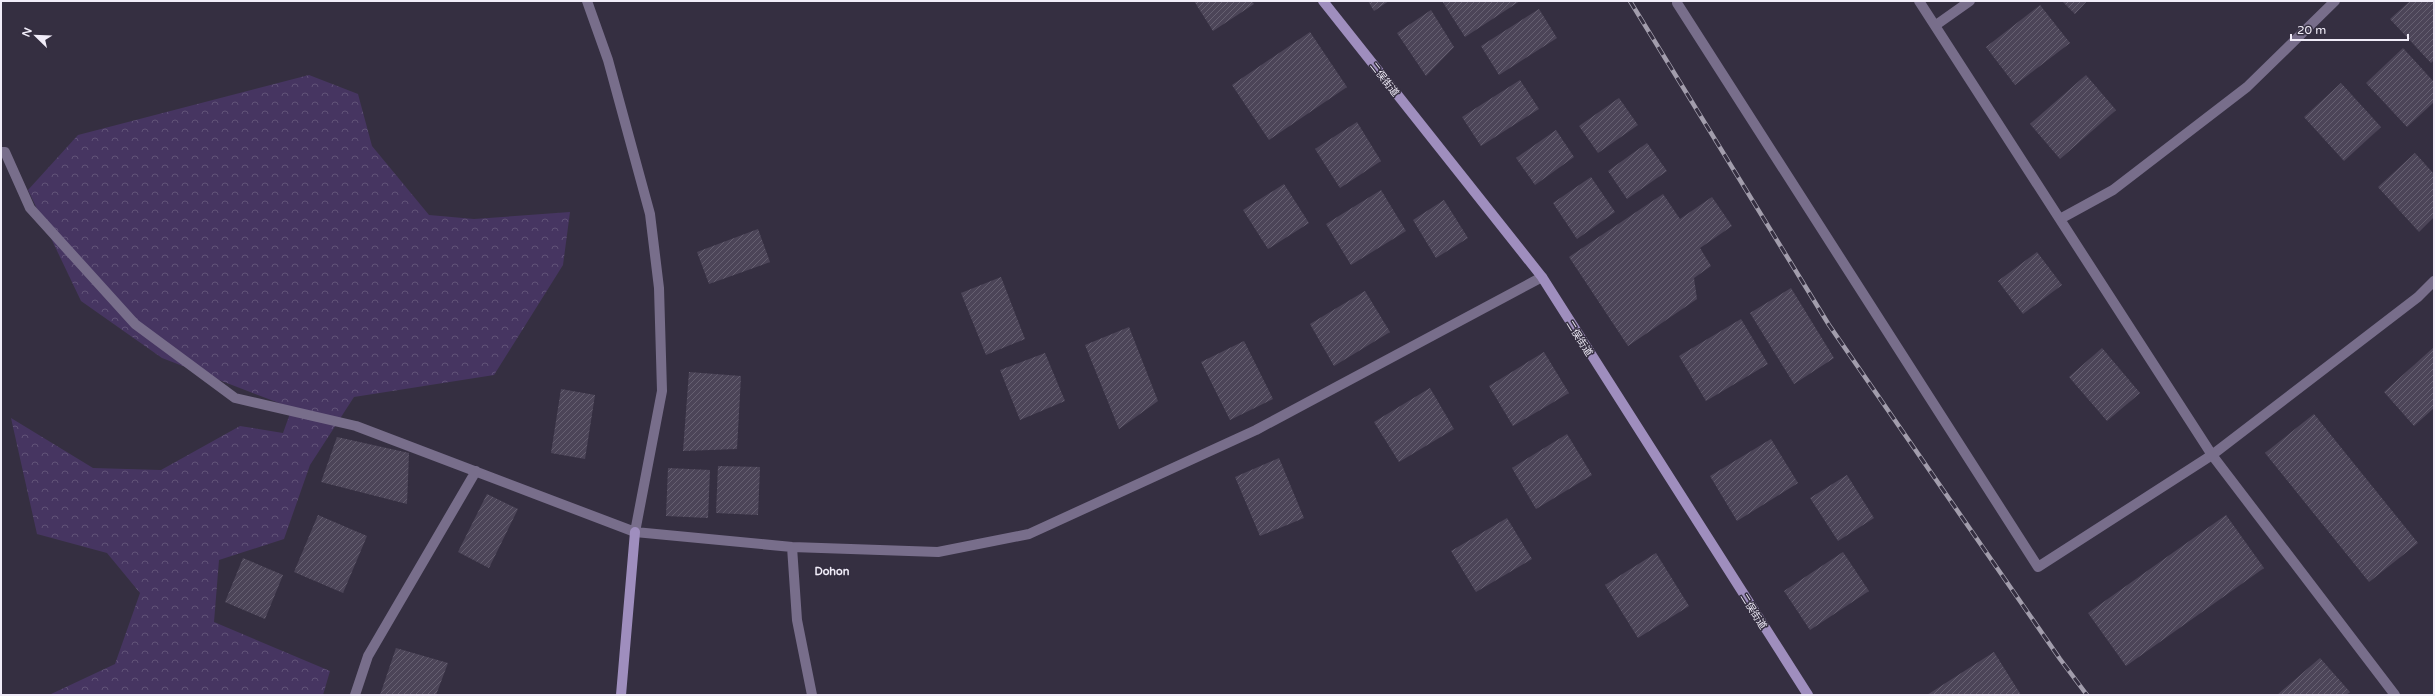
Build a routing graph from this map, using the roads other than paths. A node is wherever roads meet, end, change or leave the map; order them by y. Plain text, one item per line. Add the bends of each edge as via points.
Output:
1 (587, 1) edge
2 (1323, 1) edge
3 (1919, 1) edge
4 (1970, 1) edge
5 (2335, 1) edge
6 (1677, 2) edge
7 (1936, 25) junction
8 (1, 152) edge
9 (2060, 219) junction
10 (1542, 277) junction
11 (2434, 281) edge
12 (2212, 455) junction
13 (476, 472) junction
14 (635, 532) junction
15 (792, 547) junction
16 (355, 695) edge
17 (621, 695) edge
18 (812, 695) edge
19 (1808, 695) edge
20 (2395, 695) edge

1 - 14 street via 608,60 650,214 659,288 662,391
2 - 10 street, 二俣街道
3 - 7 street
4 - 7 street
5 - 9 street via 2248,87 2113,190
6 - 12 street via 2038,567
7 - 9 street
8 - 13 street via 5,152 30,208 136,324 235,398 356,426
9 - 12 street
10 - 15 street via 1256,430 1029,534 938,552
10 - 19 street, 二俣街道
11 - 12 street via 2418,297
12 - 20 street
13 - 14 street
13 - 16 street via 368,656
14 - 15 street
14 - 17 street
15 - 18 street via 797,620

